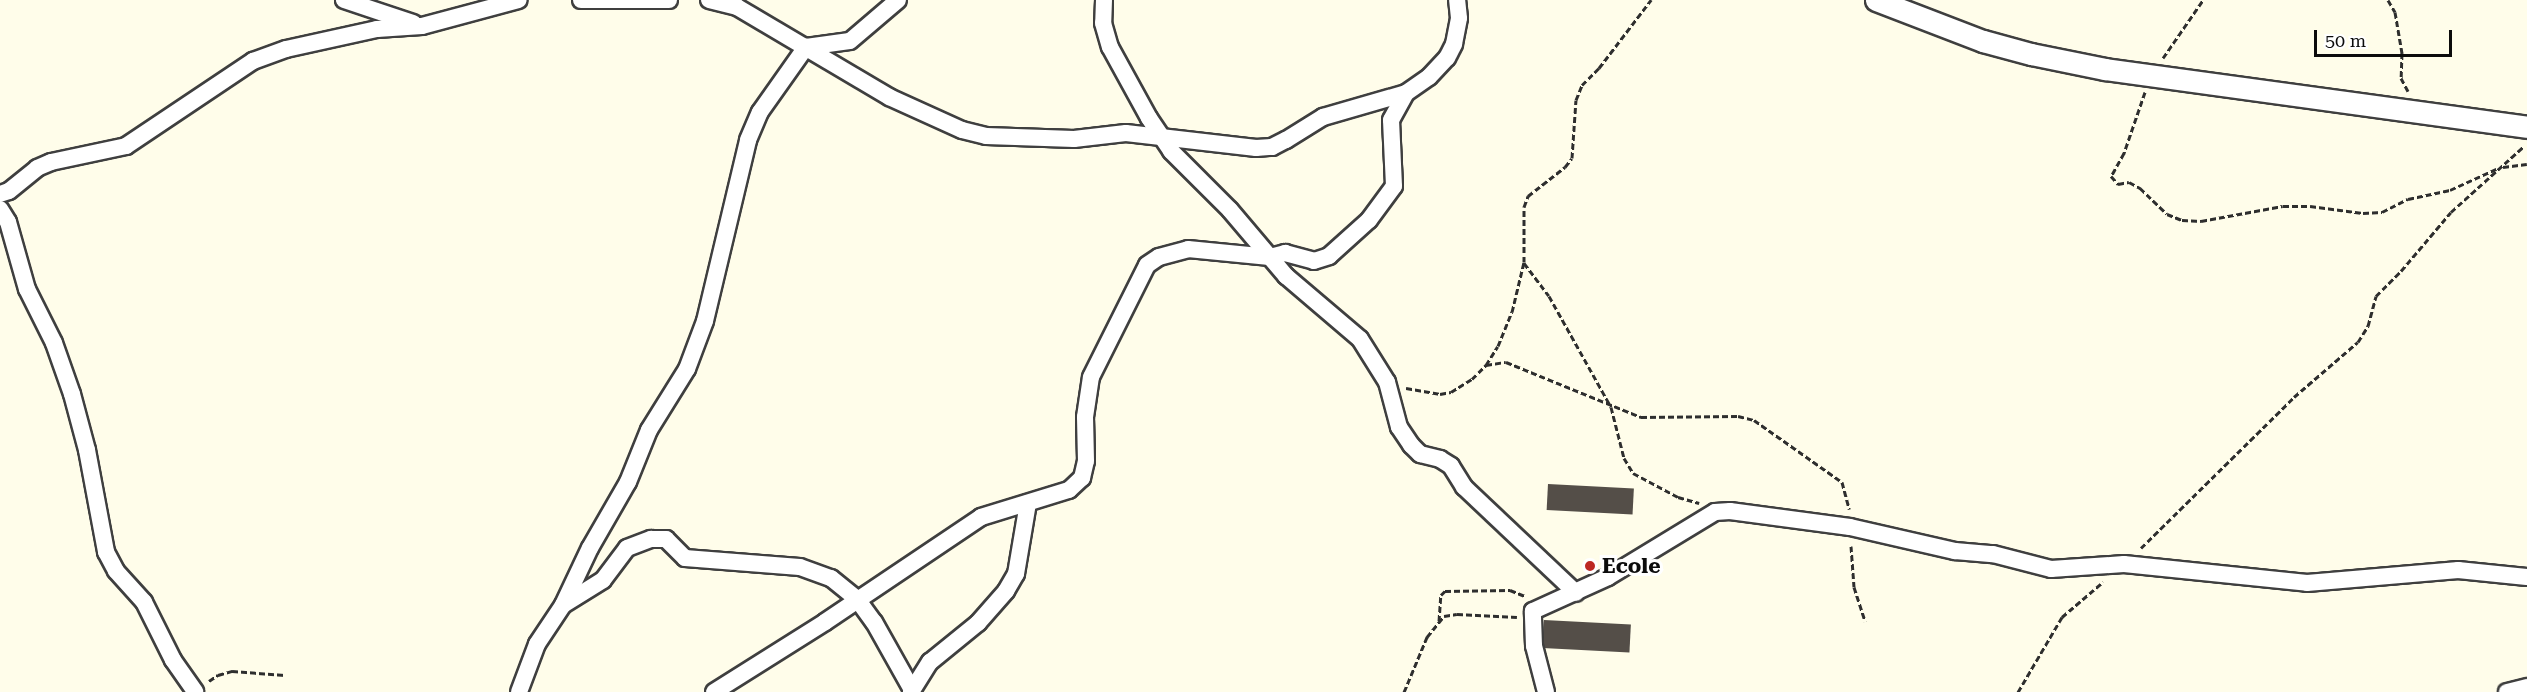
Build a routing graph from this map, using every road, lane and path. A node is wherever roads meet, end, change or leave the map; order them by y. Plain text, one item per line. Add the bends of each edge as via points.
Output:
1 (344, 0) edge
2 (519, 0) edge
3 (581, 0) edge
4 (669, 0) edge
5 (709, 0) edge
6 (898, 0) edge
7 (1104, 0) edge
8 (1457, 0) edge
9 (1651, 0) edge
10 (1876, 0) edge
11 (2388, 0) edge
12 (422, 26) junction
13 (806, 47) junction
14 (1406, 93) junction
15 (2417, 112) junction
16 (2527, 127) edge
17 (1161, 137) junction
18 (2527, 142) edge
19 (2527, 164) edge
20 (2501, 167) junction
21 (2111, 176) dead end
22 (0, 194) edge
23 (0, 209) edge
24 (1270, 257) junction
25 (1524, 262) junction
26 (1486, 365) junction
27 (1387, 382) junction
28 (1611, 407) junction
29 (1028, 503) junction
30 (1730, 511) junction
31 (1850, 527) junction
32 (2124, 564) junction
33 (2527, 577) edge
34 (1576, 593) junction
35 (857, 599) junction
36 (563, 605) junction
37 (1534, 613) junction
38 (1439, 621) junction
39 (1865, 621) dead end
40 (285, 675) dead end
41 (2527, 687) edge
42 (200, 688) edge
43 (911, 690) edge
44 (519, 692) edge
45 (714, 692) edge
46 (1404, 692) edge
47 (1546, 692) edge
48 (2018, 692) edge
49 (2507, 692) edge

1 - 12 street
2 - 12 street
3 - 4 street
5 - 13 street via 737,7
6 - 13 street via 850,41
7 - 17 street via 1103,23 1110,47
8 - 14 street via 1459,18 1447,57
9 - 25 path via 1582,85 1576,100 1572,158 1528,196 1524,207
10 - 15 street via 1983,41 2031,54 2105,69
11 - 15 path via 2395,12 2402,53 2401,78
12 - 22 street via 377,29 286,49 253,61 126,146 51,162
13 - 17 street via 889,97 962,130 986,136 1063,139 1126,133
13 - 36 street via 760,112 748,140 705,321 687,369 649,430 628,482
14 - 17 street via 1323,117 1272,147
14 - 24 street via 1391,120 1394,186 1369,220 1322,259 1314,261 1285,253
15 - 16 street
17 - 24 street
18 - 20 path
19 - 20 path
20 - 21 path via 2450,190 2408,199 2382,212 2283,206 2201,221 2167,214 2140,189 2128,182 2118,184
20 - 32 path via 2451,212 2376,296 2368,326 2358,342 2294,397
23 - 42 street via 8,222 27,289 54,343 72,394 106,552 116,571 144,602 173,660
24 - 27 street via 1286,276 1360,339
24 - 29 street via 1188,249 1159,257 1147,265 1091,377 1082,478 1069,490
25 - 26 path via 1512,312
25 - 28 path via 1549,296
26 - 27 path via 1472,379 1440,394
26 - 28 path via 1506,362
27 - 34 street via 1400,427 1411,446 1420,454 1451,466 1464,487
28 - 30 path via 1624,458 1633,473 1678,497
28 - 31 path via 1641,417 1738,416 1754,420 1842,482 1849,501
29 - 35 street via 981,517
29 - 43 street via 1016,574 1006,591 978,623 930,662
30 - 31 street
30 - 34 street via 1715,512
31 - 32 street via 2051,569
31 - 39 path via 1854,587
32 - 33 street via 2307,583 2458,570
32 - 48 path via 2062,617
34 - 37 street
35 - 36 street via 831,578 800,567 685,558 666,539 651,539 627,548 603,580
35 - 43 street
35 - 45 street
36 - 44 street via 537,644
37 - 38 path via 1457,614
37 - 38 path via 1523,594 1510,590 1452,590 1441,595
37 - 47 street via 1534,646
38 - 46 path via 1427,637
40 - 42 path via 232,671 218,675
41 - 49 street

